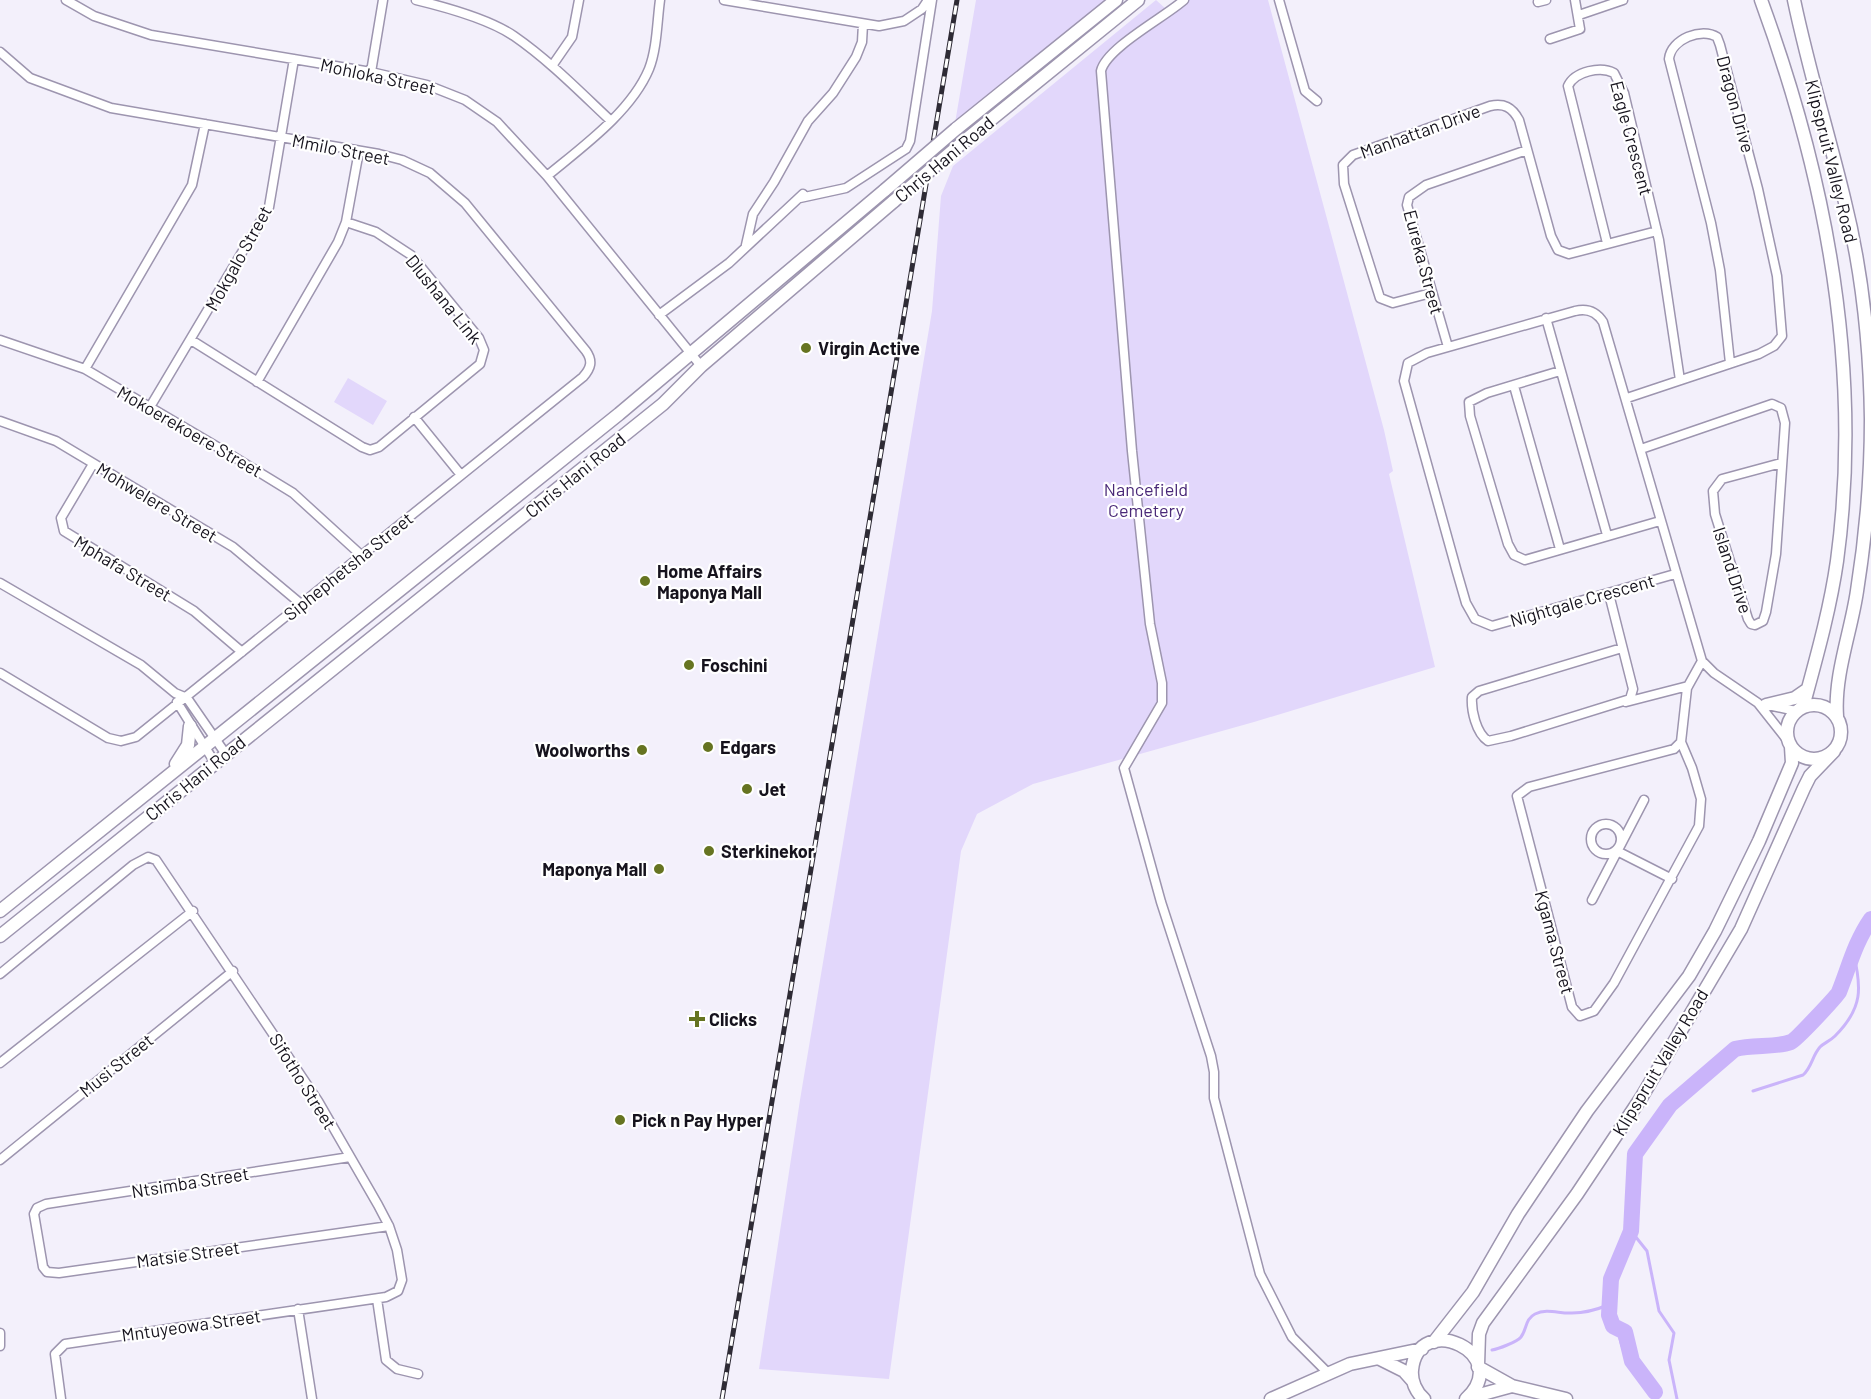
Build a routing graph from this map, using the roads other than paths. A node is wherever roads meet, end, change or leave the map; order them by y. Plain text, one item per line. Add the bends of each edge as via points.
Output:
1 (66, 0) edge
2 (383, 0) edge
3 (416, 0) edge
4 (579, 0) edge
5 (660, 0) edge
6 (724, 0) edge
7 (930, 0) edge
8 (1116, 0) edge
9 (1138, 0) edge
10 (1184, 0) edge
11 (1279, 0) edge
12 (1575, 0) edge
13 (1623, 0) edge
14 (1761, 0) edge
15 (1794, 0) edge
16 (1579, 15) junction
17 (863, 24) junction
18 (1550, 39) dead end
19 (0, 52) edge
20 (294, 59) junction
21 (552, 66) junction
22 (371, 72) junction
23 (1317, 101) dead end
24 (611, 121) junction
25 (205, 124) junction
26 (282, 137) junction
27 (1527, 150) junction
28 (359, 151) junction
29 (547, 176) junction
30 (346, 222) junction
31 (1657, 231) junction
32 (1607, 243) junction
33 (746, 245) junction
34 (1431, 293) junction
35 (659, 315) junction
36 (1546, 318) junction
37 (0, 340) edge
38 (190, 340) junction
39 (1448, 347) junction
40 (689, 353) junction
41 (1730, 363) junction
42 (701, 366) junction
43 (85, 369) junction
44 (1560, 371) junction
45 (583, 377) joint
46 (1680, 380) junction
47 (257, 382) junction
48 (1514, 386) junction
49 (1627, 398) junction
50 (150, 407) junction
51 (414, 417) junction
52 (0, 422) edge
53 (1641, 449) junction
54 (1781, 463) junction
55 (93, 464) junction
56 (461, 475) junction
57 (1660, 521) junction
58 (1607, 535) junction
59 (1560, 549) junction
60 (361, 555) junction
61 (1675, 574) junction
62 (0, 583) edge
63 (1609, 594) junction
64 (301, 604) junction
65 (1623, 648) junction
66 (242, 652) junction
67 (1702, 661) junction
68 (0, 673) edge
69 (1688, 686) junction
70 (1808, 689) junction
71 (175, 693) junction
72 (187, 698) junction
73 (1626, 702) junction
74 (1762, 704) junction
75 (178, 706) junction
76 (1800, 709) junction
77 (1837, 716) junction
78 (190, 726) junction
79 (214, 739) junction
80 (1681, 742) junction
81 (1790, 744) junction
82 (203, 748) junction
83 (1834, 751) junction
84 (225, 753) junction
85 (215, 763) junction
86 (169, 775) junction
87 (1644, 800) dead end
88 (1617, 851) junction
89 (1672, 879) junction
90 (1592, 900) dead end
91 (0, 911) edge
92 (193, 911) junction
93 (0, 936) edge
94 (233, 971) junction
95 (0, 974) edge
96 (0, 1063) edge
97 (350, 1157) junction
98 (0, 1160) edge
99 (34, 1214) joint
100 (389, 1226) junction
101 (377, 1299) junction
102 (298, 1309) junction
103 (0, 1333) edge
104 (1434, 1341) junction
105 (0, 1346) edge
106 (1423, 1348) junction
107 (1379, 1358) junction
108 (1478, 1366) junction
109 (1327, 1372) junction
110 (418, 1374) dead end
111 (1512, 1386) junction
112 (1414, 1389) edge
113 (1467, 1398) edge
114 (61, 1399) edge
115 (312, 1399) edge
116 (1271, 1399) edge
117 (1424, 1399) edge
118 (1566, 1399) edge

1 - 20 street, Mohloka Street via 94,16 151,35
2 - 22 street
3 - 21 street via 499,28
4 - 21 street via 572,37
5 - 24 street via 649,68
6 - 17 street
7 - 17 street via 913,16 894,24
7 - 33 street via 906,148 846,188 803,195
8 - 40 main road, Chris Hani Road, bridge
9 - 42 main road, Chris Hani Road, bridge via 962,143
10 - 109 street via 1120,47 1103,63 1101,71 1132,451 1150,624 1162,683 1162,703 1124,768 1163,909 1211,1056 1214,1098 1260,1274 1292,1337
11 - 23 street via 1305,91
12 - 16 street
13 - 16 street
14 - 70 main road, Klipspruit Valley Road via 1797,106 1825,216 1845,382 1844,500 1837,563
15 - 77 main road, Klipspruit Valley Road via 1845,200 1858,270 1868,368 1870,483 1866,528 1836,693
16 - 18 street via 1580,28
17 - 33 street via 856,57 808,121 753,214
19 - 25 street, Mmilo Street via 30,78 111,108
20 - 22 street, Mohloka Street
20 - 26 street, Mokgalo Street
21 - 24 street
22 - 29 street, Mohloka Street via 427,85 465,100 497,122
24 - 29 street
25 - 26 street, Mmilo Street
25 - 43 street via 192,185
26 - 28 street, Mmilo Street
26 - 38 street, Mokgalo Street via 265,216
27 - 32 street, Manhattan Drive via 1558,250 1569,254
27 - 34 street, Eureka Street via 1426,185 1409,197 1407,205
27 - 34 street, Manhattan Drive via 1514,112 1499,104 1346,160 1342,170 1344,184 1380,298 1393,303
28 - 30 street
28 - 45 street, Mmilo Street via 402,160 430,173 465,203 588,354 590,369
29 - 35 street, Mohloka Street
30 - 47 street
30 - 51 street, Dlushana Link via 386,237 411,255 482,344 484,356 480,364
31 - 32 street, Manhattan Drive
31 - 32 street, Eagle Crescent via 1624,93 1614,73 1602,69 1575,77 1568,86
31 - 46 street, Eagle Crescent
33 - 35 street
34 - 39 street, Eureka Street
35 - 40 street, Mohloka Street
36 - 39 street, Nightgale Crescent
36 - 44 street
36 - 49 street, Nightgale Crescent via 1582,309 1599,315
37 - 43 street, Mokoerekoere Street
38 - 47 street, Dlushana Link
38 - 50 street, Mokgalo Street
39 - 63 street, Nightgale Crescent via 1414,358 1405,368 1404,381 1471,614 1482,624 1492,626
40 - 42 street, Mohloka Street
40 - 79 main road, Chris Hani Road via 619,414
41 - 41 street, Dragon Drive via 1720,270 1669,58 1678,42 1704,33 1717,37 1724,58 1774,265 1783,324 1780,342
41 - 46 street, Dragon Drive
42 - 84 main road, Chris Hani Road via 663,404
43 - 50 street, Mokoerekoere Street
44 - 48 street
44 - 58 street
45 - 56 street, Siphephetsha Street
46 - 49 street, Dragon Drive
47 - 51 street, Dlushana Link via 366,449 379,447
48 - 59 street
48 - 59 street via 1470,402 1481,453 1514,555 1526,560
49 - 53 street, Nightgale Crescent
50 - 60 street, Mokoerekoere Street via 282,485
51 - 56 street
52 - 55 street, Mohwelere Street via 56,441
53 - 54 street, Island Drive via 1778,405 1785,414
53 - 57 street, Nightgale Crescent
54 - 54 street, Island Drive via 1722,479 1713,491 1715,514 1748,619 1755,625 1763,621 1766,612 1776,554
55 - 64 street, Mohwelere Street via 245,554
55 - 66 street, Mphafa Street via 61,518 64,531 194,610
56 - 60 street, Siphephetsha Street
57 - 58 street
57 - 61 street, Nightgale Crescent
58 - 59 street
60 - 64 street, Siphephetsha Street
61 - 63 street, Nightgale Crescent
61 - 67 street
62 - 71 street via 141,665
63 - 65 street
64 - 66 street, Siphephetsha Street
65 - 73 street via 1633,688
65 - 73 street via 1479,691 1471,703 1478,729 1488,741
66 - 72 street, Siphephetsha Street
67 - 69 street, Kgama Street
67 - 74 street
68 - 75 street, Siphephetsha Street via 108,738 121,741 136,737
69 - 73 street
69 - 80 street, Kgama Street
70 - 74 main road via 1795,698
70 - 76 main road, Klipspruit Valley Road
71 - 72 street
71 - 75 street
72 - 75 street, Siphephetsha Street
72 - 79 street
74 - 76 street
74 - 81 street
75 - 78 street
76 - 77 main road via 1815,704
76 - 81 main road via 1788,725
77 - 83 main road via 1842,734
78 - 82 street
78 - 86 main road via 187,749
79 - 82 main road, Chris Hani Road
79 - 84 street
80 - 89 street, Kgama Street via 1698,786 1702,809 1699,826
80 - 89 street, Kgama Street via 1674,749 1529,787 1517,796 1572,1007 1578,1015 1589,1015 1600,1002
81 - 83 main road via 1810,759 1823,758
81 - 104 main road, Klipspruit Valley Road via 1792,763 1759,841 1689,976 1587,1111 1518,1214 1473,1292
82 - 85 street
82 - 86 main road, Chris Hani Road
83 - 108 main road, Klipspruit Valley Road via 1804,788 1741,929 1641,1098 1484,1323 1479,1334
84 - 85 main road, Chris Hani Road
85 - 93 main road, Chris Hani Road
86 - 91 main road, Chris Hani Road
87 - 88 street
88 - 89 street
88 - 90 street
92 - 94 street, Sifotho Street
92 - 95 street, Sifotho Street via 161,865 152,857 142,859
92 - 96 street
94 - 97 street, Sifotho Street
94 - 98 street, Musi Street
97 - 99 street, Ntsimba Street via 46,1204
97 - 100 street, Sifotho Street
99 - 100 street, Matsie Street via 43,1267 54,1274
100 - 101 street, Sifotho Street via 402,1280 398,1292
101 - 102 street, Mntuyeowa Street
101 - 110 street via 386,1359 397,1369
102 - 114 street, Mntuyeowa Street via 65,1344 55,1354
102 - 115 street
103 - 105 street
104 - 106 main road, Klipspruit Valley Road
104 - 108 main road via 1463,1345
106 - 107 main road, Klipspruit Valley Road
106 - 112 main road via 1413,1363
107 - 109 main road, Klipspruit Valley Road
107 - 112 main road via 1404,1371
108 - 111 main road
108 - 113 main road, Klipspruit Valley Road via 1478,1380
109 - 116 main road, Klipspruit Valley Road
111 - 113 main road
111 - 118 main road
112 - 117 main road

